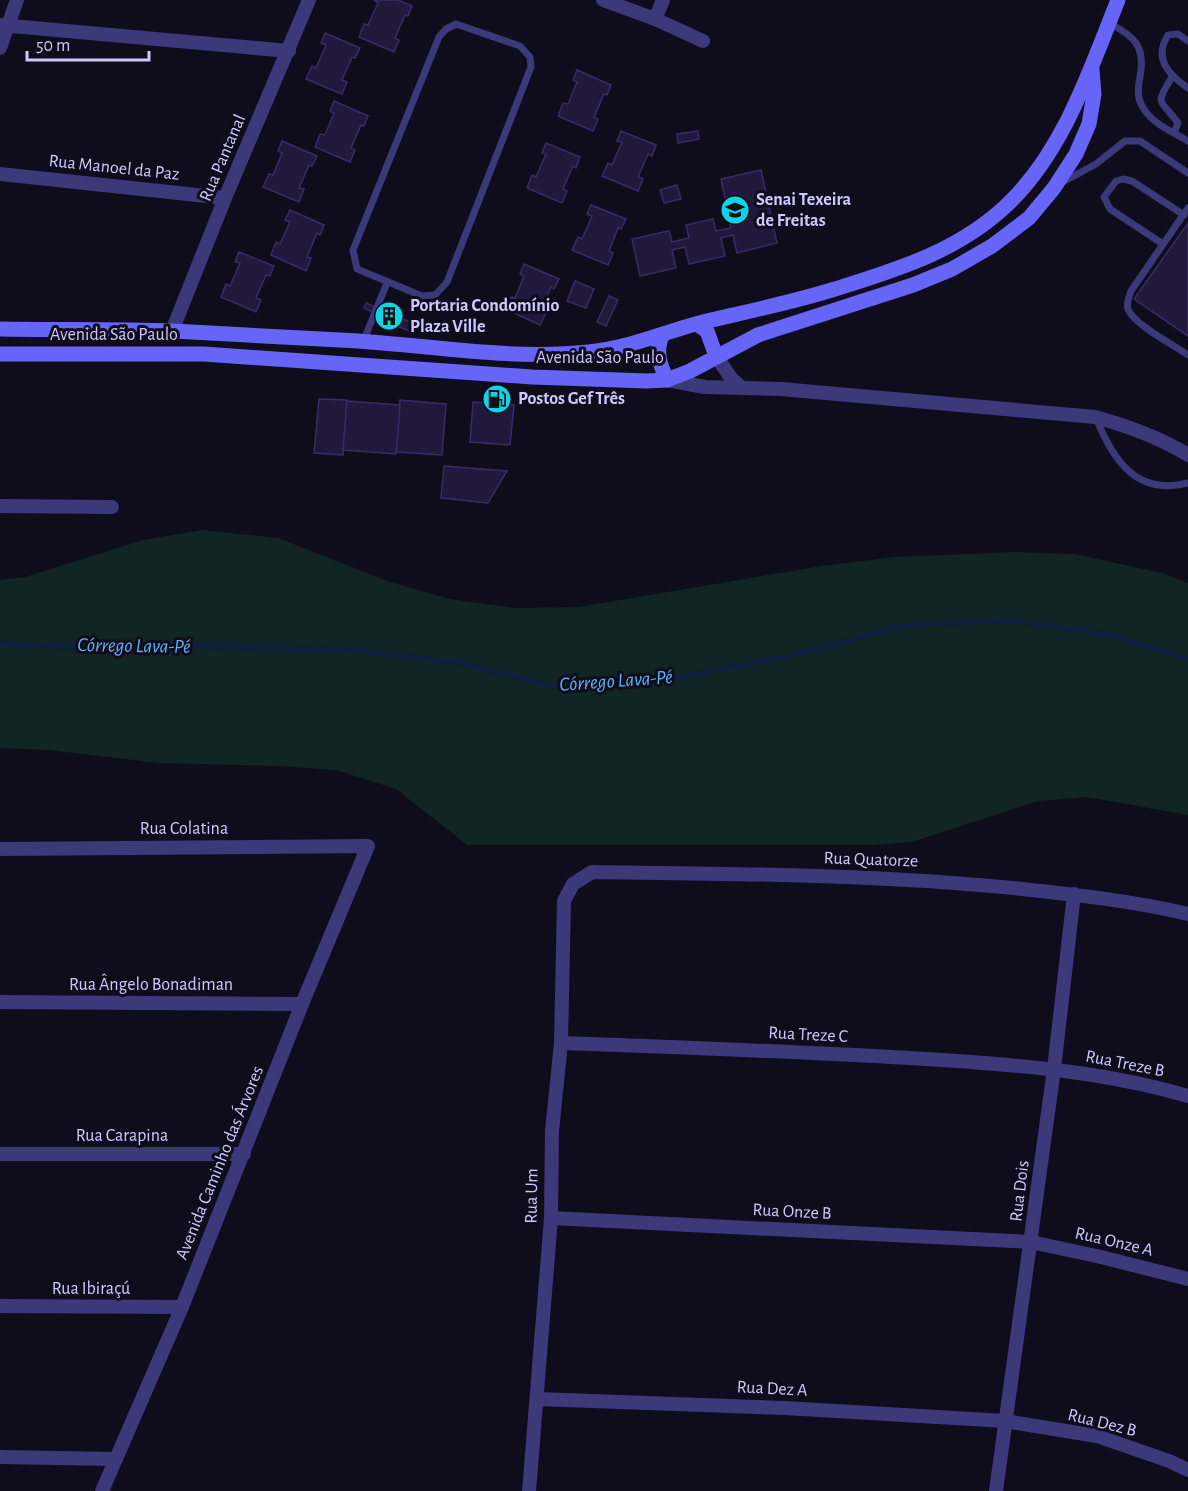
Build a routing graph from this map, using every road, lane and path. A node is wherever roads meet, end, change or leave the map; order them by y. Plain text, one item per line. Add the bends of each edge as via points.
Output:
1 (17, 0) edge
2 (309, 0) edge
3 (603, 0) edge
4 (663, 0) edge
5 (1118, 0) edge
6 (655, 19) junction
7 (1109, 24) junction
8 (4, 25) edge
9 (703, 41) dead end
10 (1188, 41) edge
11 (0, 48) edge
12 (289, 51) junction
13 (1092, 67) junction
14 (1172, 77) junction
15 (1188, 88) edge
16 (1174, 133) junction
17 (1188, 141) edge
18 (1188, 172) edge
19 (0, 174) edge
20 (1054, 188) junction
21 (225, 198) junction
22 (1186, 211) edge
23 (1163, 244) junction
24 (387, 283) junction
25 (697, 324) junction
26 (0, 329) edge
27 (172, 331) junction
28 (662, 336) junction
29 (363, 342) junction
30 (0, 354) edge
31 (1188, 355) edge
32 (716, 356) junction
33 (667, 380) junction
34 (742, 388) junction
35 (1095, 417) junction
36 (1188, 455) edge
37 (1188, 483) edge
38 (0, 506) edge
39 (112, 507) dead end
40 (368, 846) joint
41 (0, 849) edge
42 (1074, 894) junction
43 (564, 901) joint
44 (1188, 914) edge
45 (0, 1002) edge
46 (302, 1004) junction
47 (561, 1042) junction
48 (1054, 1069) junction
49 (1188, 1096) edge
50 (0, 1154) edge
51 (244, 1154) junction
52 (550, 1218) junction
53 (1031, 1242) junction
54 (1188, 1279) edge
55 (0, 1306) edge
56 (182, 1307) junction
57 (537, 1399) junction
58 (1005, 1421) junction
59 (0, 1457) edge
60 (116, 1459) junction
61 (1188, 1470) edge
62 (102, 1491) edge
63 (530, 1491) edge
64 (996, 1491) edge

1 - 8 street
2 - 12 street, Rua Pantanal
3 - 6 street
4 - 6 street
5 - 7 street, Avenida São Paulo
6 - 9 street
7 - 13 street, Avenida São Paulo
7 - 16 lane via 1129,33 1138,43 1140,102 1147,114
8 - 11 street
8 - 12 street
10 - 14 lane via 1178,34 1168,35 1163,43 1162,56
12 - 21 street, Rua Pantanal
13 - 20 street, Avenida São Paulo via 1094,94 1089,124
13 - 25 street, Avenida São Paulo via 1067,123 1037,173 981,228 904,267 805,298
14 - 15 lane
14 - 16 lane via 1161,96 1161,104 1178,123
16 - 17 lane
18 - 20 lane via 1140,141 1125,141 1096,164
19 - 21 street, Rua Manoel da Paz
20 - 32 street, Avenida São Paulo via 1029,218 952,269 758,335
21 - 27 street, Rua Pantanal
22 - 23 lane
22 - 23 lane via 1123,179 1116,181 1104,197 1110,209
23 - 31 lane via 1131,291 1128,308 1142,324
24 - 24 lane via 422,296 435,295 447,282 531,67 530,57 520,46 456,24 439,38 353,250 357,269
24 - 29 lane
25 - 28 street, Avenida São Paulo
25 - 32 street via 707,331
26 - 27 street, Avenida São Paulo
27 - 29 street, Avenida São Paulo
28 - 29 street, Avenida São Paulo via 590,352 537,354
28 - 33 street via 658,343 659,359
30 - 33 street, Avenida São Paulo via 204,354 532,377
32 - 33 street, Avenida São Paulo
32 - 34 street
33 - 34 street
34 - 35 street
35 - 36 street via 1131,427
35 - 37 lane via 1108,447 1123,467 1157,485
38 - 39 street
40 - 41 street, Rua Colatina
40 - 46 street, Avenida Caminho das Árvores
42 - 43 street, Rua Quatorze via 948,881 592,872 573,884
42 - 44 street, Rua Quatorze
42 - 48 street, Rua Dois
43 - 47 street, Rua Um
45 - 46 street, Rua Ângelo Bonadiman
46 - 51 street, Avenida Caminho das Árvores
47 - 48 street, Rua Treze C
47 - 52 street, Rua Um via 552,1131
48 - 49 street, Rua Treze B
48 - 53 street, Rua Dois
50 - 51 street, Rua Carapina
51 - 56 street, Avenida Caminho das Árvores
52 - 53 street, Rua Onze B
52 - 57 street, Rua Um
53 - 54 street, Rua Onze A
53 - 58 street, Rua Dois
55 - 56 street, Rua Ibiraçú
56 - 60 street, Avenida Caminho das Árvores
57 - 58 street, Rua Dez A
57 - 63 street, Rua Um
58 - 61 street, Rua Dez B via 1097,1436
58 - 64 street, Rua Dois
59 - 60 street
60 - 62 street, Avenida Caminho das Árvores

